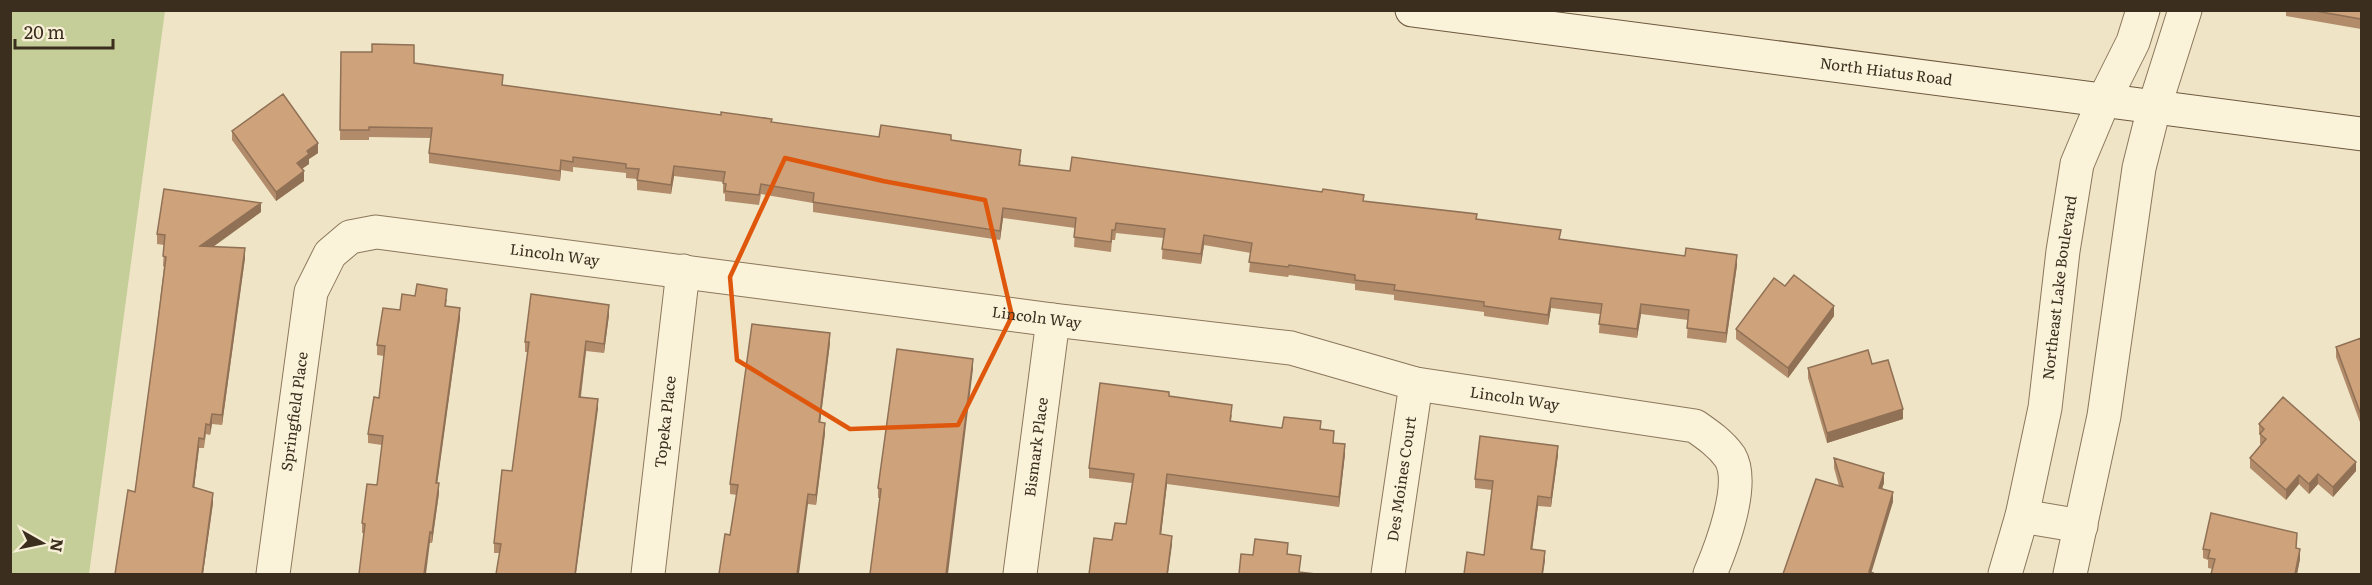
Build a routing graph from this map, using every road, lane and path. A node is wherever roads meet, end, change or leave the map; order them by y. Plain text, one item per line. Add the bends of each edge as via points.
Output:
1 (1412, 10) edge
2 (2142, 10) edge
3 (2185, 10) edge
4 (2103, 102) junction
5 (2154, 108) junction
6 (2361, 134) edge
7 (330, 254) joint
8 (683, 271) junction
9 (1053, 320) junction
10 (1416, 384) junction
11 (2022, 516) junction
12 (2081, 526) junction
13 (273, 574) edge
14 (648, 574) edge
15 (1020, 574) edge
16 (1388, 574) edge
17 (1710, 574) edge
18 (2005, 574) edge
19 (2070, 574) edge

1 - 4 street, North Hiatus Road
2 - 4 street, Northeast Lake Boulevard via 2133,42
3 - 5 street
4 - 5 street, North Hiatus Road
4 - 11 street, Northeast Lake Boulevard via 2077,164 2044,408
5 - 6 street, North Hiatus Road
5 - 12 street via 2139,168 2104,416
7 - 8 street, Lincoln Way via 350,237 376,232
7 - 13 street, Springfield Place via 311,292
8 - 9 street, Lincoln Way
8 - 14 street, Topeka Place
9 - 10 street, Lincoln Way via 1291,348
9 - 15 street, Bismark Place
10 - 16 street, Des Moines Court
10 - 17 street, Lincoln Way via 1695,426 1714,439 1731,459 1735,486 1730,519
11 - 12 street
11 - 18 street, Northeast Lake Boulevard
12 - 19 street

